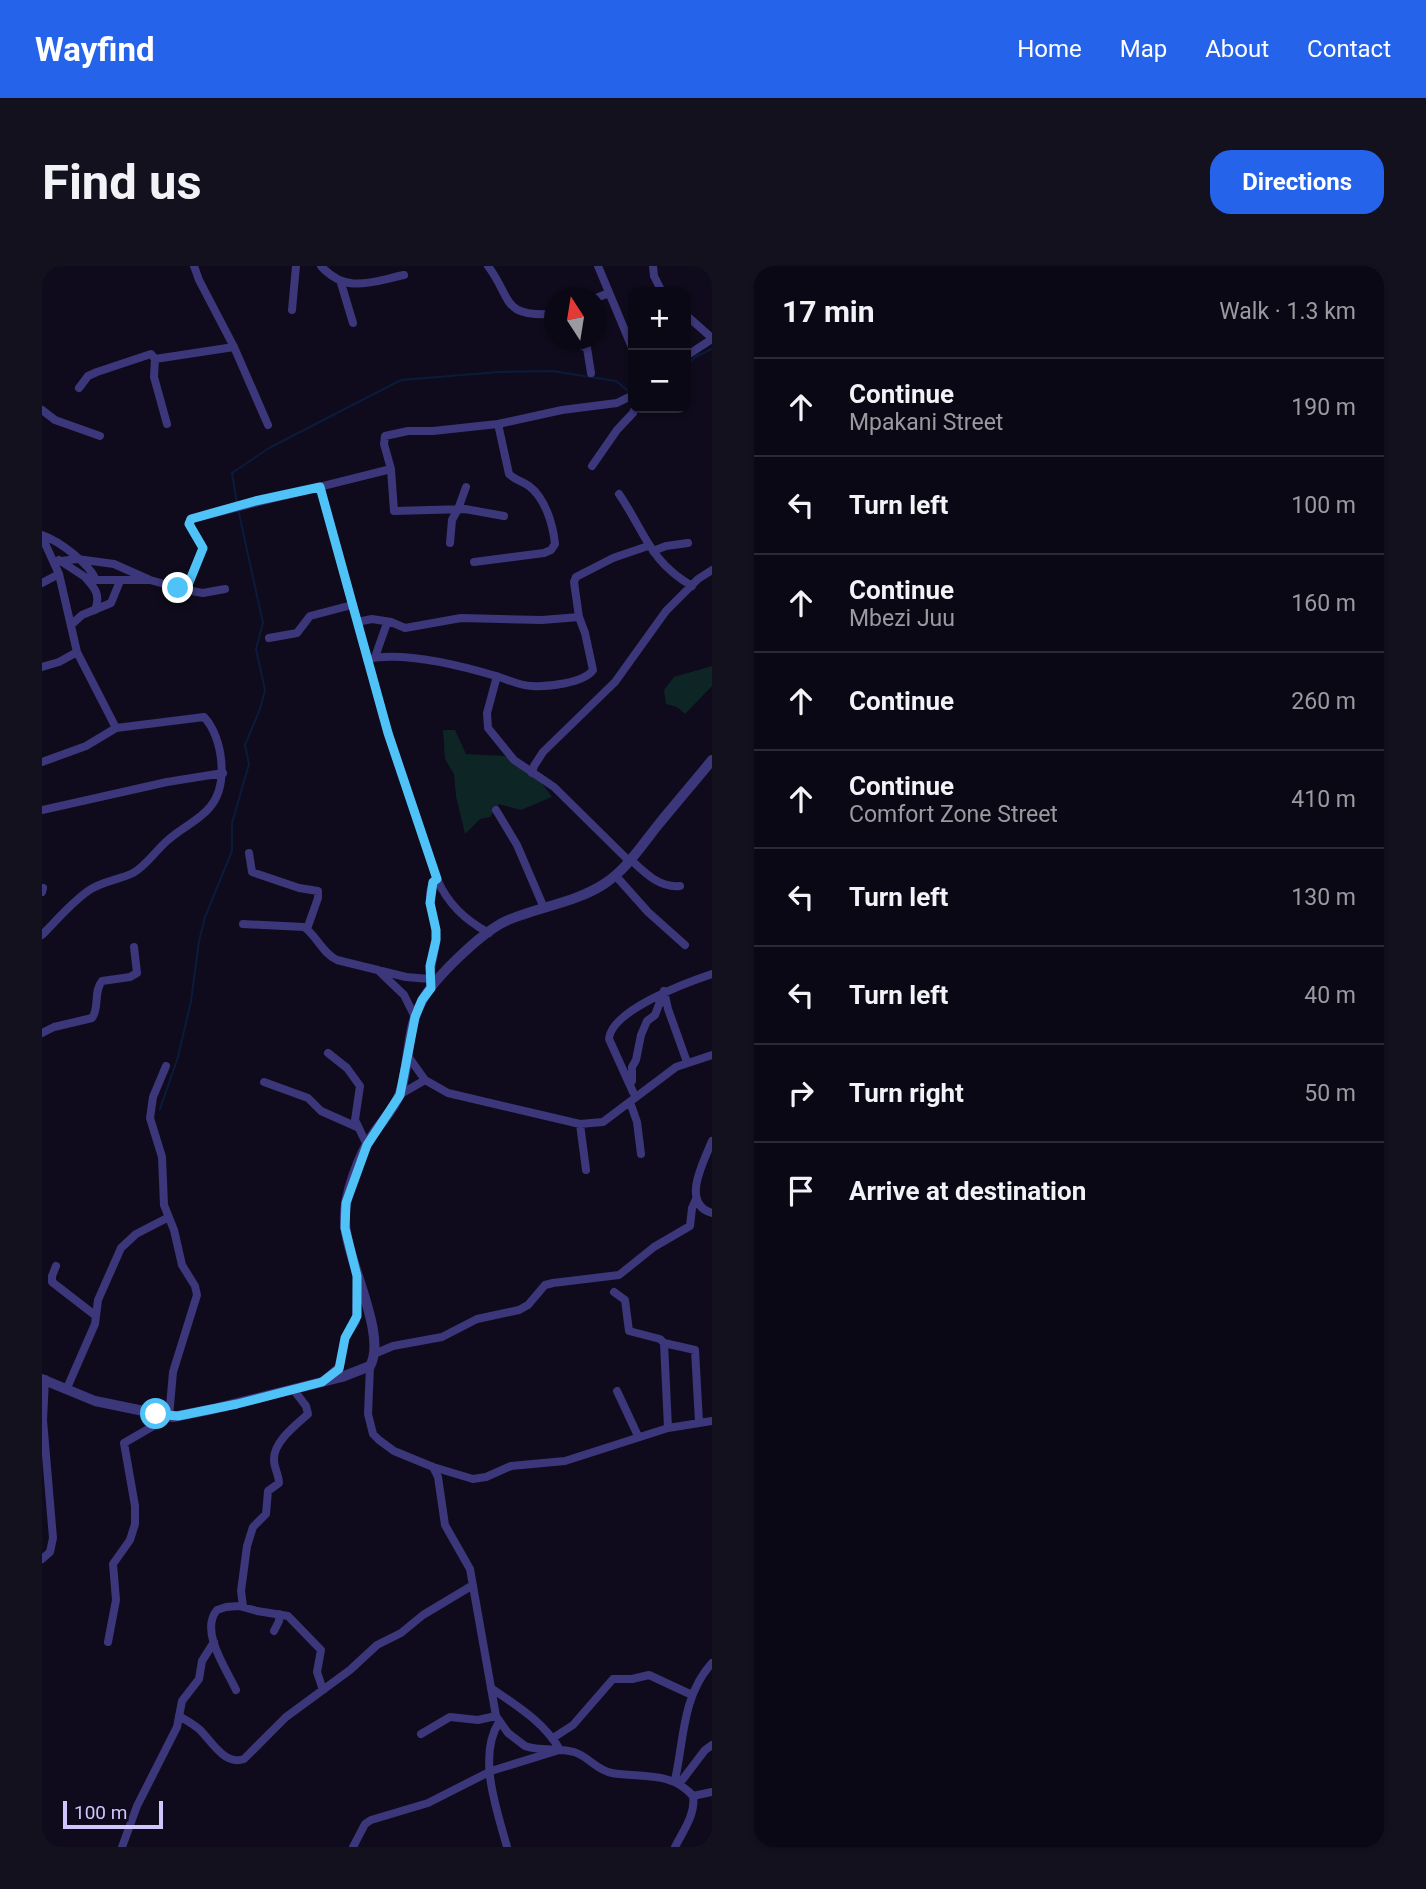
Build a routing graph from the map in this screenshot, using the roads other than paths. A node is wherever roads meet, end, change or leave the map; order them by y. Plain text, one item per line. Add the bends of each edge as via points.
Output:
1 (194, 266) edge
2 (296, 266) edge
3 (321, 266) edge
4 (488, 266) edge
5 (598, 266) edge
6 (653, 266) edge
7 (404, 275) dead end
8 (341, 283) junction
9 (660, 287) edge
10 (609, 293) joint
11 (292, 310) dead end
12 (544, 314) edge
13 (691, 319) edge
14 (354, 323) dead end
15 (628, 338) edge
16 (712, 339) edge
17 (234, 347) junction
18 (587, 350) edge
19 (691, 352) edge
20 (155, 359) junction
21 (591, 373) dead end
22 (79, 388) dead end
23 (628, 400) edge
24 (42, 410) edge
25 (632, 413) edge
26 (167, 424) dead end
27 (498, 424) junction
28 (268, 425) dead end
29 (100, 436) dead end
30 (592, 466) dead end
31 (391, 469) junction
32 (320, 487) junction
33 (466, 487) dead end
34 (620, 494) dead end
35 (458, 509) junction
36 (504, 516) dead end
37 (42, 536) edge
38 (450, 543) dead end
39 (688, 543) dead end
40 (650, 548) junction
41 (76, 559) junction
42 (56, 561) junction
43 (474, 562) dead end
44 (712, 570) edge
45 (132, 572) junction
46 (58, 574) junction
47 (85, 577) junction
48 (96, 580) junction
49 (150, 580) junction
50 (125, 581) junction
51 (42, 583) edge
52 (692, 586) junction
53 (225, 589) dead end
54 (186, 590) junction
55 (352, 605) junction
56 (95, 610) junction
57 (579, 617) junction
58 (356, 622) junction
59 (387, 623) junction
60 (71, 625) junction
61 (269, 638) dead end
62 (76, 652) junction
63 (371, 658) junction
64 (42, 667) edge
65 (497, 676) junction
66 (116, 728) junction
67 (712, 760) edge
68 (42, 762) edge
69 (223, 773) junction
70 (533, 773) junction
71 (42, 810) edge
72 (496, 810) dead end
73 (249, 853) dead end
74 (630, 860) junction
75 (615, 875) junction
76 (437, 879) junction
77 (680, 886) dead end
78 (544, 908) junction
79 (243, 924) dead end
80 (307, 929) junction
81 (489, 933) junction
82 (42, 935) edge
83 (685, 945) dead end
84 (134, 947) dead end
85 (375, 968) junction
86 (712, 974) edge
87 (430, 983) junction
88 (664, 991) junction
89 (415, 1017) junction
90 (42, 1033) edge
91 (328, 1053) dead end
92 (712, 1055) edge
93 (408, 1056) junction
94 (688, 1062) junction
95 (166, 1066) dead end
96 (425, 1080) junction
97 (264, 1082) dead end
98 (637, 1093) junction
99 (400, 1095) junction
100 (630, 1102) junction
101 (580, 1124) junction
102 (357, 1127) junction
103 (712, 1141) edge
104 (367, 1145) junction
105 (641, 1154) dead end
106 (586, 1170) dead end
107 (696, 1199) junction
108 (712, 1213) edge
109 (169, 1217) junction
110 (56, 1266) dead end
111 (357, 1276) junction
112 (614, 1292) dead end
113 (96, 1316) junction
114 (664, 1343) junction
115 (374, 1354) junction
116 (370, 1366) junction
117 (43, 1379) edge
118 (322, 1382) junction
119 (67, 1388) junction
120 (293, 1389) junction
121 (617, 1391) dead end
122 (169, 1417) junction
123 (712, 1421) edge
124 (699, 1422) junction
125 (668, 1428) junction
126 (638, 1436) junction
127 (433, 1467) junction
128 (42, 1559) edge
129 (473, 1585) junction
130 (243, 1606) junction
131 (279, 1614) junction
132 (274, 1631) dead end
133 (108, 1642) dead end
134 (214, 1642) junction
135 (712, 1663) edge
136 (491, 1688) junction
137 (236, 1690) dead end
138 (323, 1690) junction
139 (692, 1695) junction
140 (179, 1716) junction
141 (498, 1719) junction
142 (421, 1734) dead end
143 (553, 1738) junction
144 (712, 1745) edge
145 (559, 1750) junction
146 (491, 1771) junction
147 (679, 1780) junction
148 (712, 1793) edge
149 (691, 1794) junction
150 (122, 1847) edge
151 (353, 1847) edge
152 (507, 1847) edge
153 (675, 1847) edge

1 - 17 street
2 - 11 street
3 - 8 street
4 - 12 street via 508,304 531,315
5 - 10 street
6 - 9 street
7 - 8 street
8 - 14 street
10 - 15 street
13 - 16 street
16 - 19 street
17 - 20 street
17 - 28 street
18 - 21 street
20 - 22 street via 151,354 97,372
20 - 26 street via 154,377
23 - 27 street
24 - 29 street via 54,420
25 - 30 street
27 - 31 street via 386,435
27 - 43 street via 509,474 540,500 555,544 544,553
31 - 32 street
31 - 35 street via 394,511
32 - 54 street via 191,519 189,524 203,548
32 - 55 street
33 - 35 street
34 - 40 street
35 - 36 street
35 - 38 street
37 - 41 street via 57,541
37 - 42 street
39 - 40 street
40 - 52 street via 670,572
40 - 57 street via 613,558 576,577
41 - 42 street
41 - 45 street via 114,564
41 - 48 street
42 - 46 street
42 - 47 street
44 - 52 street
45 - 49 street
45 - 50 street
46 - 51 street
46 - 60 street
47 - 48 street
47 - 56 street via 98,596
48 - 50 street
49 - 50 street
49 - 54 street
50 - 56 street via 111,603
52 - 70 street via 651,628 605,694 543,752
53 - 54 street
55 - 58 street
55 - 61 street via 307,618 297,633
56 - 60 street
57 - 59 street via 461,618 405,628
57 - 65 street via 593,664 589,676 534,687
58 - 59 street via 372,619
58 - 63 street
59 - 63 street
60 - 62 street
62 - 64 street
62 - 66 street
63 - 65 street via 419,659
63 - 76 street via 388,733
65 - 70 street via 487,726 514,760
66 - 68 street via 86,746
66 - 69 street via 204,717 214,735
67 - 74 street
69 - 71 street
69 - 82 street via 206,812 178,830 132,873 86,892
70 - 74 street
72 - 78 street
73 - 80 street via 252,872 318,891
74 - 75 street
74 - 77 street via 655,880
75 - 78 street via 599,887
75 - 83 street
76 - 81 street via 457,911
76 - 87 street via 430,893 436,930
78 - 81 street via 504,922
79 - 80 street
80 - 85 street via 328,956
81 - 87 street
84 - 90 street via 137,972 102,981 92,1018
85 - 87 street
85 - 89 street via 404,995
86 - 88 street
87 - 89 street
88 - 94 street
88 - 98 street via 655,1015 647,1021 632,1066
88 - 98 street via 609,1034
89 - 93 street
91 - 102 street via 360,1086
92 - 94 street
93 - 96 street
93 - 99 street
94 - 98 street
95 - 109 street via 150,1118 162,1157 162,1199
96 - 99 street
96 - 101 street via 471,1100
97 - 102 street via 308,1098 318,1109
98 - 100 street
99 - 104 street
100 - 101 street via 603,1122
100 - 105 street
101 - 106 street
102 - 104 street
103 - 107 street via 697,1180
104 - 111 street via 345,1212
107 - 108 street via 703,1210
107 - 115 street via 691,1226 619,1275 545,1285 519,1310 477,1319 442,1337
109 - 113 street via 125,1243 98,1300
109 - 122 street via 182,1265 197,1295 173,1371
110 - 113 street via 52,1282
111 - 115 street via 372,1326
111 - 118 street via 356,1321 345,1338 341,1366
112 - 114 street via 625,1300 629,1331
113 - 119 street
114 - 124 street via 695,1350
114 - 125 street
115 - 116 street
116 - 118 street
116 - 127 street via 368,1414 373,1434 394,1451
117 - 119 street
117 - 128 street via 53,1538 50,1552
118 - 120 street
119 - 122 street via 94,1401
120 - 122 street
120 - 130 street via 308,1413 274,1455 279,1483 268,1491 266,1514 249,1537
121 - 126 street
122 - 133 street via 124,1443 135,1524 114,1564 116,1600
123 - 124 street
124 - 125 street
125 - 126 street
126 - 127 street via 565,1461 512,1465 479,1479
127 - 129 street via 445,1525 469,1564
129 - 136 street
129 - 138 street via 377,1645
130 - 131 street
130 - 134 street via 226,1606 213,1615
131 - 132 street
131 - 138 street via 290,1618 320,1647 317,1672
134 - 137 street
134 - 140 street via 202,1661 199,1679 182,1701
135 - 139 street
136 - 141 street
136 - 143 street
138 - 140 street via 239,1761 218,1750
139 - 143 street via 649,1675 613,1679 573,1725
139 - 147 street via 683,1724
140 - 150 street
141 - 142 street via 450,1717
141 - 145 street via 525,1746
141 - 146 street via 491,1739
143 - 145 street
144 - 147 street
145 - 146 street
145 - 147 street via 580,1754 605,1771
146 - 151 street via 428,1803 371,1820
146 - 152 street
147 - 149 street
148 - 149 street
149 - 153 street via 694,1807

